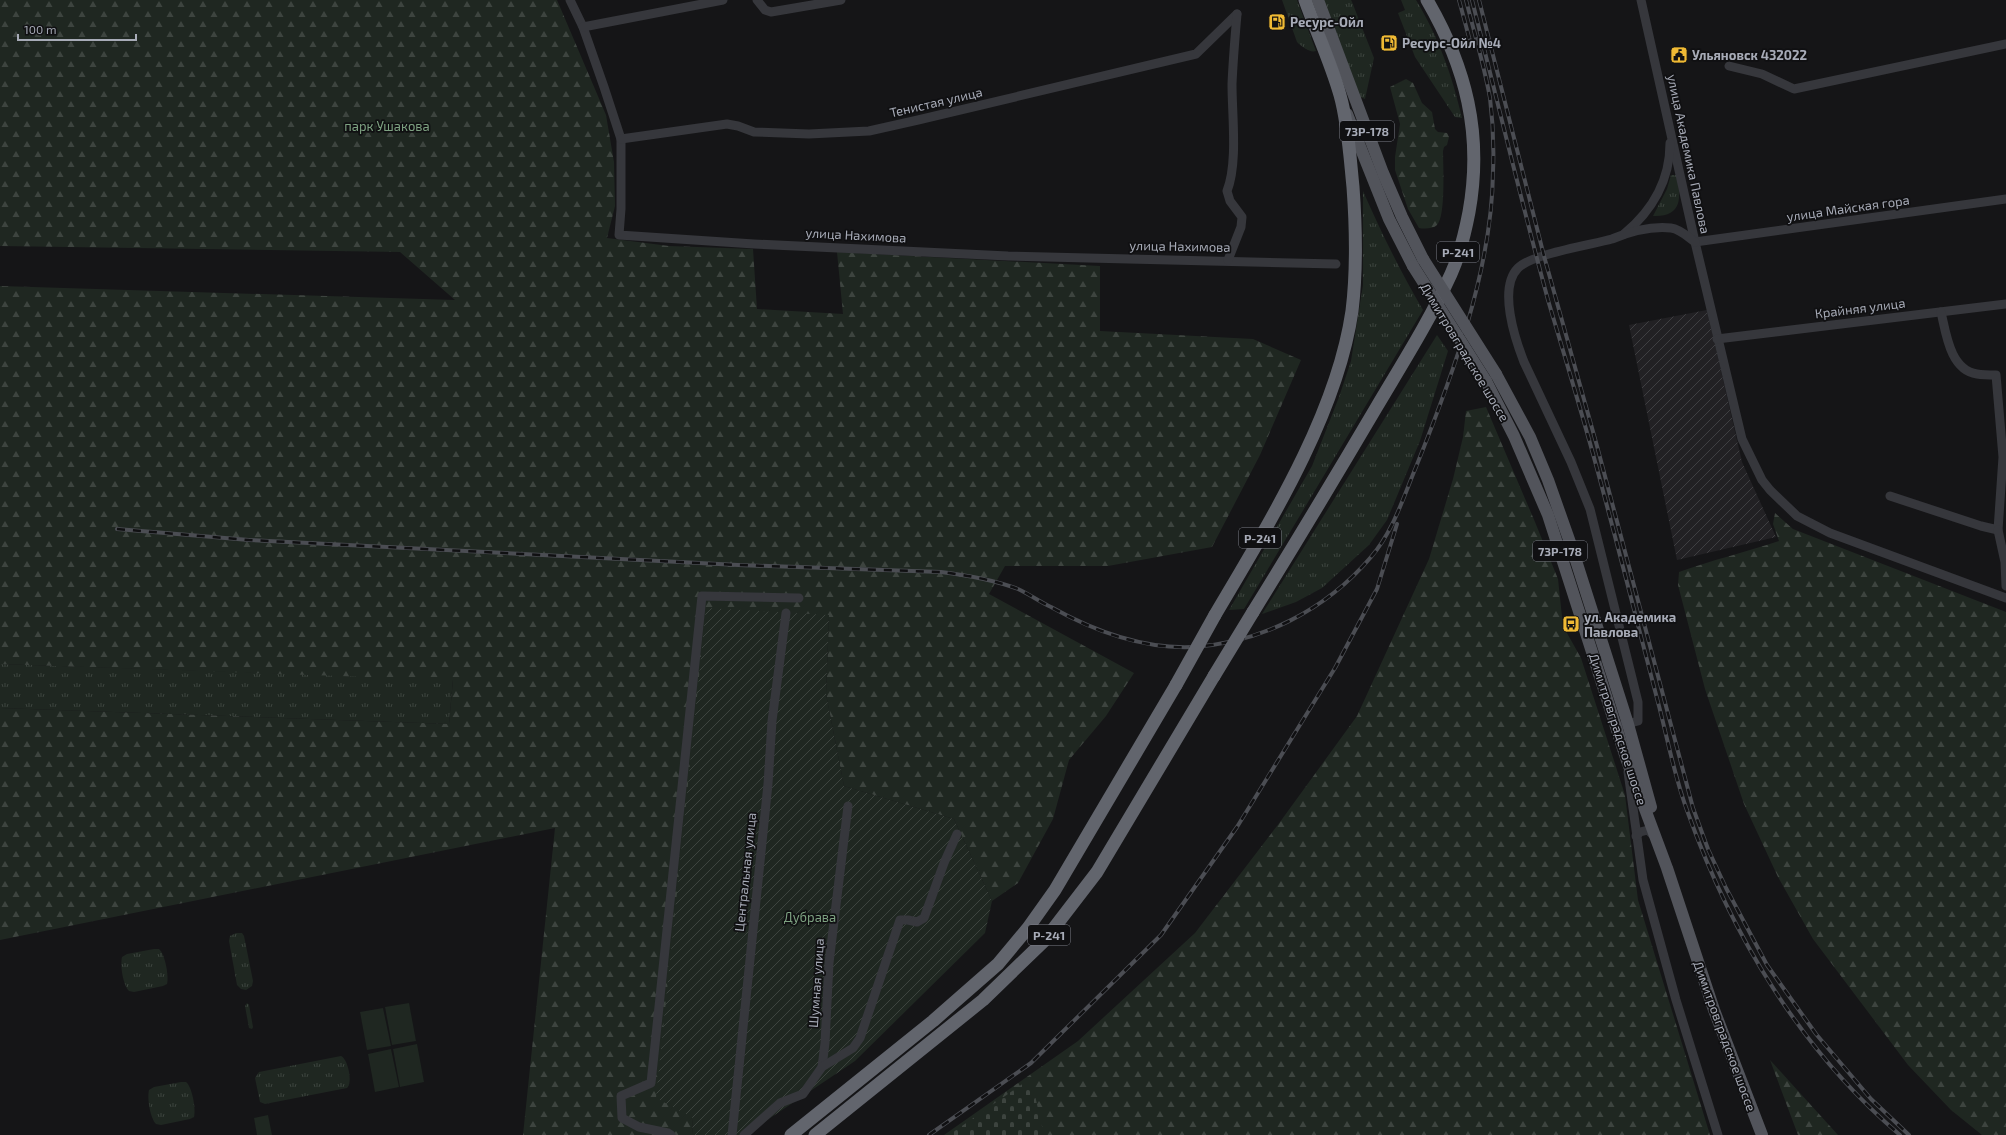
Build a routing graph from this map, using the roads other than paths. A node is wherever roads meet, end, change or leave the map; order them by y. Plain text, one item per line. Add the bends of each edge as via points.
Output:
1 (570, 0) edge
2 (723, 0) edge
3 (757, 0) edge
4 (841, 0) edge
5 (1305, 0) edge
6 (1318, 0) edge
7 (1427, 0) edge
8 (1640, 0) edge
9 (583, 27) junction
10 (2006, 44) edge
11 (1730, 66) dead end
12 (1340, 96) junction
13 (1668, 120) junction
14 (621, 139) junction
15 (2006, 199) edge
16 (1623, 234) junction
17 (1695, 242) junction
18 (1228, 260) junction
19 (1336, 264) dead end
20 (2006, 304) edge
21 (1941, 312) junction
22 (1717, 338) junction
23 (1890, 496) dead end
24 (1998, 530) junction
25 (2006, 586) edge
26 (800, 598) dead end
27 (2006, 598) edge
28 (786, 613) dead end
29 (1622, 726) junction
30 (1626, 758) junction
31 (848, 806) dead end
32 (957, 834) dead end
33 (1636, 836) junction
34 (1656, 838) junction
35 (1667, 868) junction
36 (822, 1067) junction
37 (671, 1135) edge
38 (732, 1135) edge
39 (744, 1135) edge
40 (790, 1135) edge
41 (815, 1135) edge
42 (1718, 1135) edge
43 (1762, 1135) edge

1 - 9 street, улица Нахимова
2 - 9 street
3 - 4 street via 765,10 771,12
5 - 12 highway, Димитровградское шоссе / Р-241
6 - 29 main road, Димитровградское шоссе / 73Р-178, bridge via 1402,217 1423,259 1496,374 1530,437 1572,548
7 - 41 highway, Р-241, bridge via 1448,40 1461,73 1469,104 1474,155 1472,195 1465,234 1451,273 1420,334 1097,872 1044,941 983,1000
8 - 13 street, улица Академика Павлова
9 - 14 street, улица Нахимова
10 - 11 street via 1794,89 1762,74
12 - 29 main road, Димитровградское шоссе / 73Р-178, bridge via 1389,219 1413,266 1486,381 1514,436 1548,515
12 - 40 highway, Р-241, bridge via 1355,213 1352,312 1332,386 1311,439 1277,509 1055,890 1028,928 998,964 933,1021
13 - 16 street via 1670,149 1665,177 1648,209
13 - 17 street, улица Академика Павлова
14 - 18 street, улица Нахимова via 619,235 1008,256
14 - 18 street, Тенистая улица via 727,124 762,132 809,134 869,131 1196,54 1237,14 1232,82 1231,180 1227,191 1230,201 1242,217 1241,227
15 - 17 street, улица Майская гора
16 - 17 street via 1653,228 1671,228 1682,232
16 - 29 street via 1527,262 1518,268 1512,277 1509,300 1512,323 1524,362 1571,462 1594,523 1638,702 1638,720
17 - 22 street, улица Академика Павлова
18 - 19 street, улица Нахимова
20 - 21 street, Крайняя улица
21 - 22 street, Крайняя улица
21 - 24 street via 1953,356 1967,370 1976,374 1996,375 2003,457
22 - 27 street, улица Академика Павлова via 1748,454 1762,480 1797,516 1830,533
23 - 24 street
24 - 25 street via 2005,562
26 - 37 street via 702,596 651,1083 620,1096 622,1118 638,1127
28 - 38 street, Центральная улица via 772,721 768,784
29 - 30 main road, Димитровградское шоссе / 73Р-178
29 - 35 main road, Димитровградское шоссе / 73Р-178
30 - 33 street
30 - 34 main road, Димитровградское шоссе / 73Р-178
31 - 36 street, Шумная улица via 829,963
32 - 36 street via 924,918 917,922 900,920 860,1038 853,1048
33 - 34 street via 1648,830
33 - 42 street via 1643,880 1676,1000
34 - 35 main road, Димитровградское шоссе / 73Р-178
35 - 43 main road, Димитровградское шоссе via 1714,1010
36 - 39 street via 803,1094 780,1102

